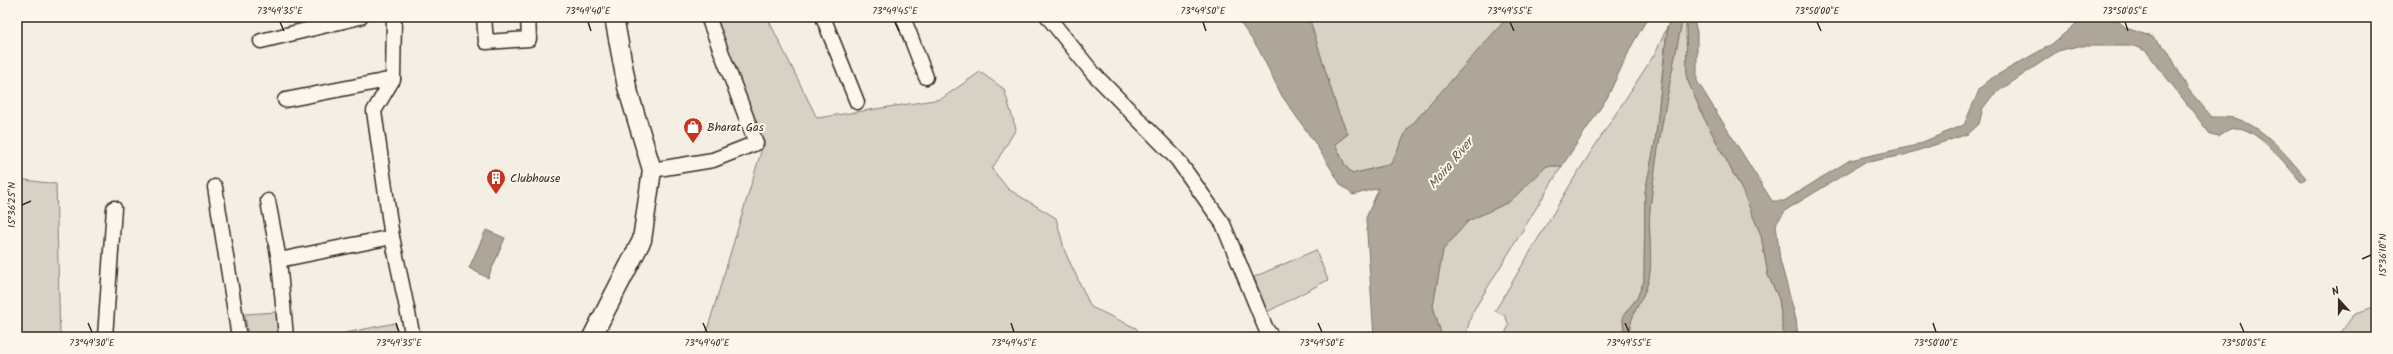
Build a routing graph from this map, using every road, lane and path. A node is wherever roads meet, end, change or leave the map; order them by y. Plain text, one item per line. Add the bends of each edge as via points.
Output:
1 (360, 17) edge
2 (394, 17) edge
3 (484, 17) edge
4 (528, 17) edge
5 (614, 17) edge
6 (708, 17) edge
7 (823, 17) edge
8 (903, 17) edge
9 (1048, 17) edge
10 (261, 41) dead end
11 (926, 77) dead end
12 (393, 79) junction
13 (285, 100) dead end
14 (856, 102) dead end
15 (652, 170) junction
16 (215, 187) dead end
17 (268, 201) dead end
18 (114, 208) dead end
19 (392, 237) junction
20 (279, 260) junction
21 (105, 337) edge
22 (239, 337) edge
23 (286, 337) edge
24 (413, 337) edge
25 (592, 337) edge
26 (1272, 337) edge

1 - 10 street
2 - 12 street
3 - 4 street via 486,42 529,39
5 - 15 street via 627,87
6 - 15 street via 756,142 713,160
7 - 14 street
8 - 11 street
9 - 26 street via 1093,74 1177,159 1224,224 1266,329
12 - 13 street
12 - 19 street via 374,110
15 - 25 street via 642,240
16 - 22 street
17 - 20 street
18 - 21 street
19 - 20 street
19 - 24 street
20 - 23 street

